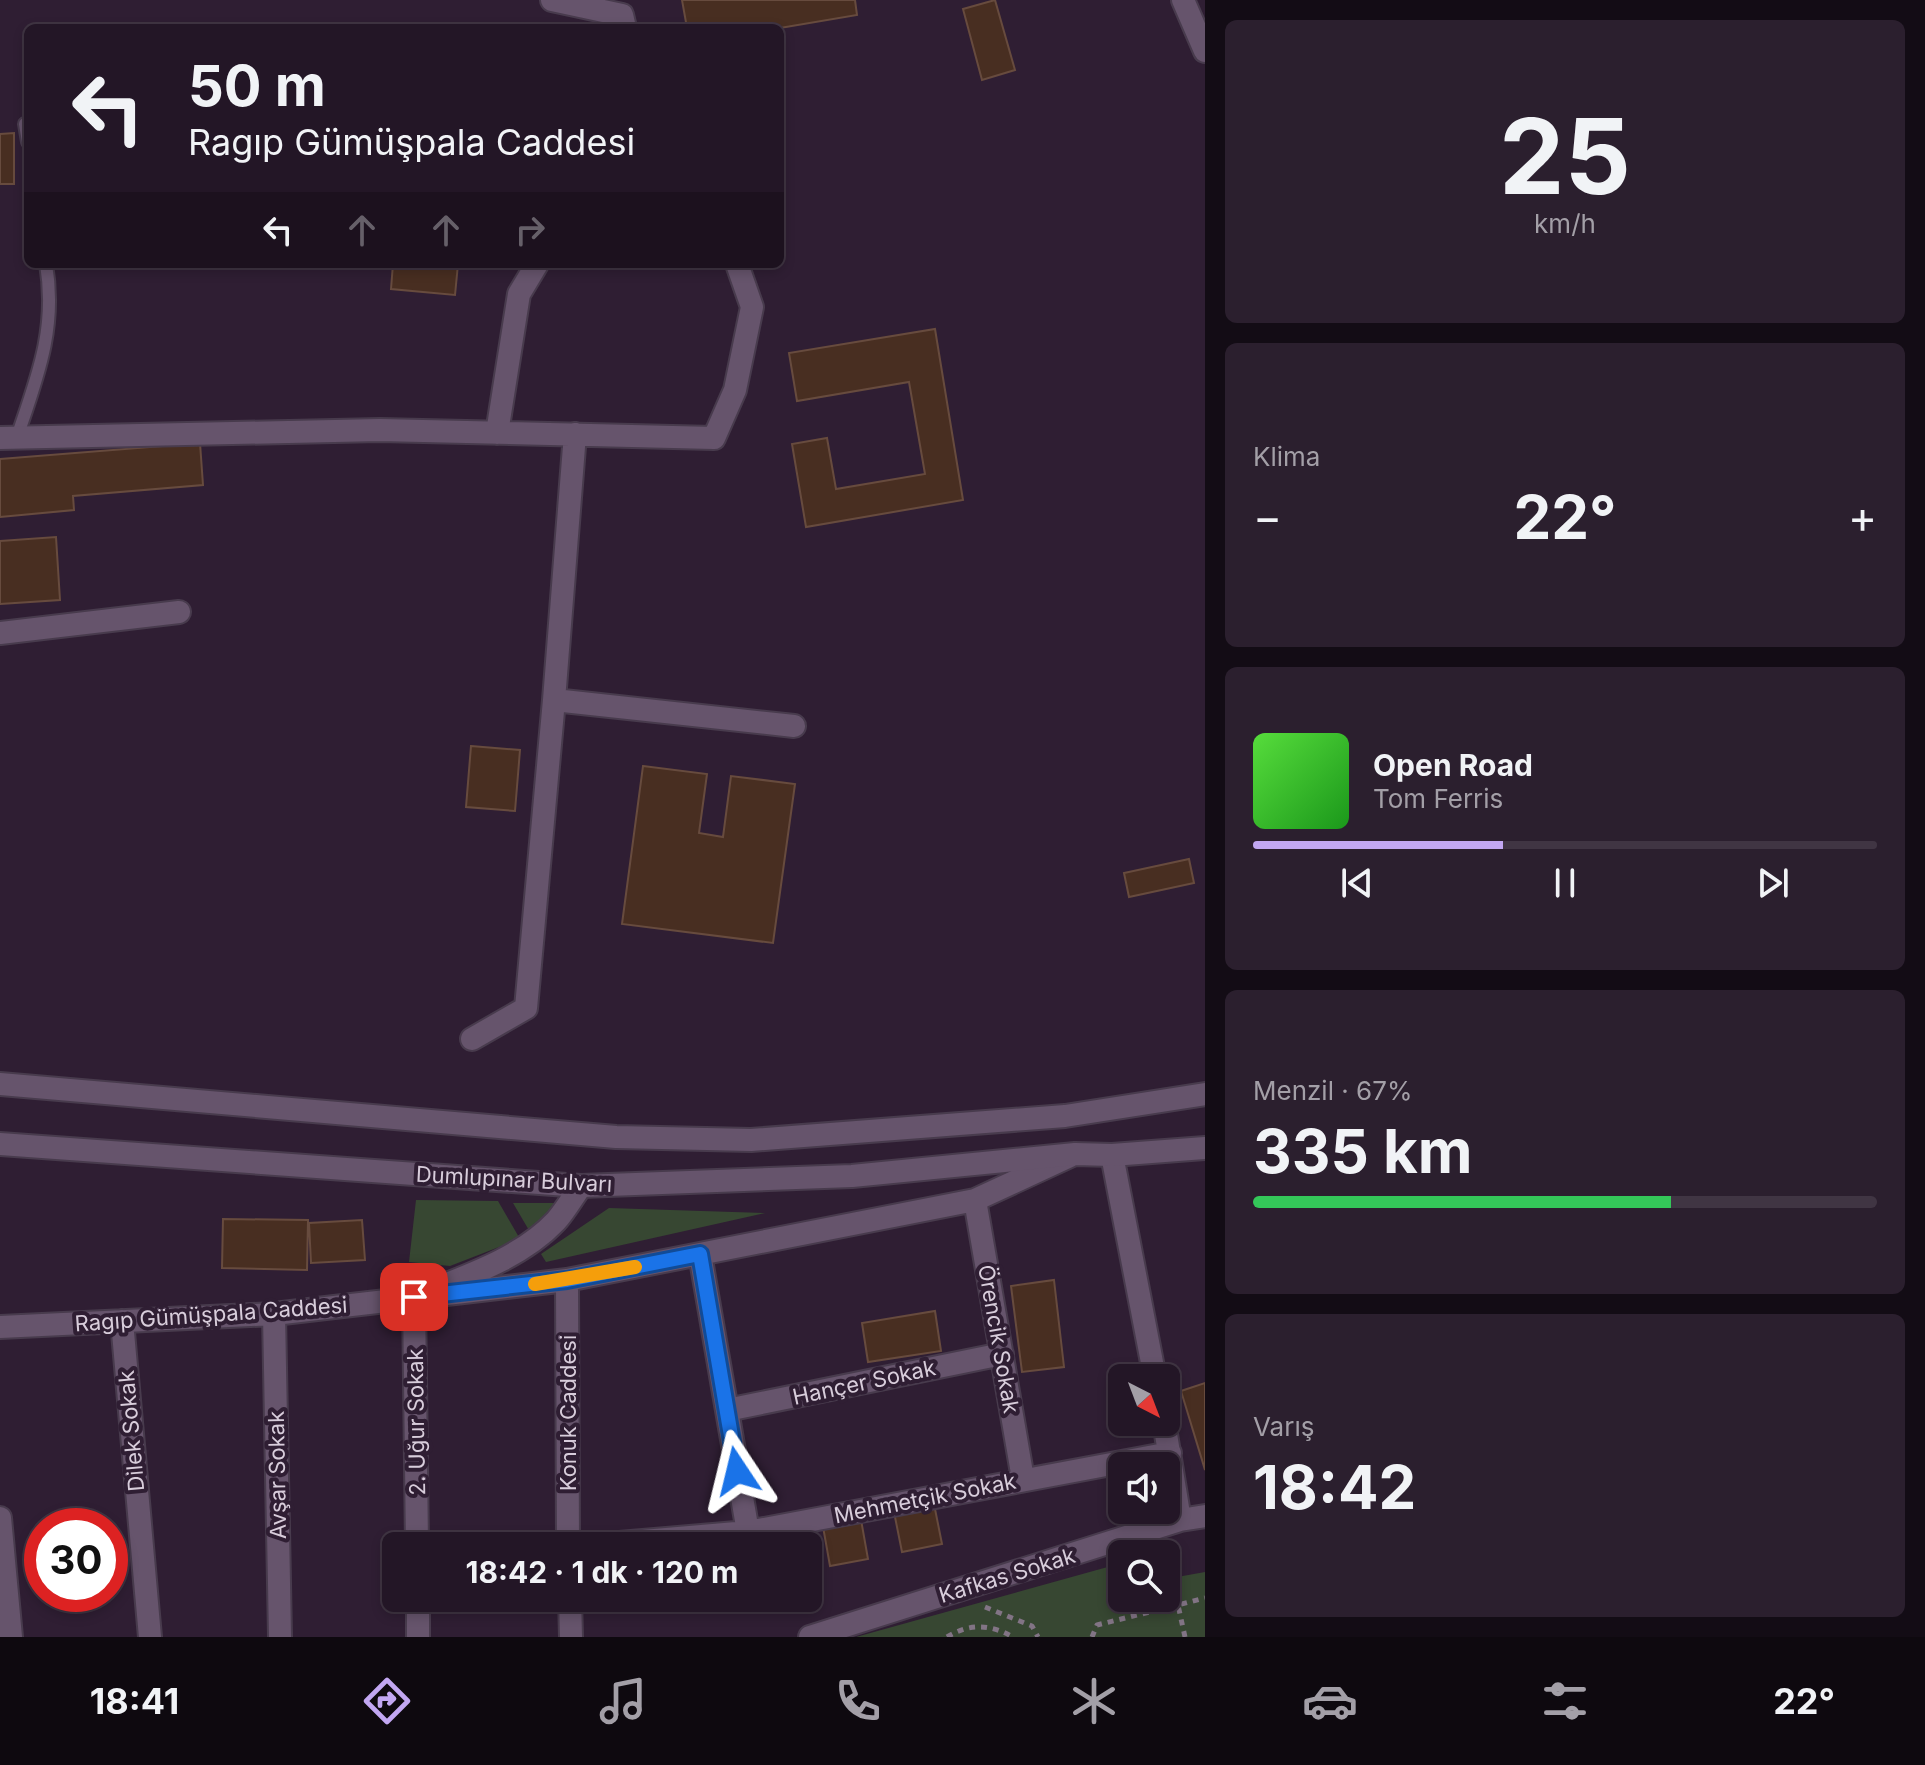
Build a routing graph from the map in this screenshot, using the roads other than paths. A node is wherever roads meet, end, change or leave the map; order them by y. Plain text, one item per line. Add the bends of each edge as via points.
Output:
1 (552, 0) edge
2 (1183, 0) edge
3 (624, 24) edge
4 (1205, 51) edge
5 (47, 268) edge
6 (535, 268) edge
7 (738, 268) edge
8 (497, 433) junction
9 (575, 434) junction
10 (9, 438) edge
11 (179, 612) dead end
12 (0, 633) edge
13 (554, 700) junction
14 (794, 726) dead end
15 (472, 1039) dead end
16 (0, 1084) edge
17 (1205, 1094) edge
18 (0, 1144) edge
19 (1205, 1148) edge
20 (1075, 1154) junction
21 (1112, 1155) junction
22 (581, 1186) junction
23 (975, 1200) junction
24 (700, 1254) junction
25 (567, 1280) junction
26 (414, 1297) junction
27 (274, 1314) junction
28 (122, 1321) junction
29 (0, 1327) edge
30 (1002, 1354) junction
31 (1152, 1364) edge
32 (727, 1410) junction
33 (1108, 1464) edge
34 (1023, 1479) junction
35 (1205, 1516) edge
36 (0, 1518) edge
37 (1180, 1520) edge
38 (1167, 1524) edge
39 (417, 1532) edge
40 (568, 1532) edge
41 (748, 1532) joint
42 (418, 1612) edge
43 (570, 1612) edge
44 (11, 1637) edge
45 (150, 1637) edge
46 (280, 1637) edge
47 (418, 1637) edge
48 (571, 1637) edge
49 (810, 1637) edge

1 - 3 street via 622,15
2 - 4 street
5 - 10 lane via 45,353
6 - 8 street via 519,294
7 - 9 street via 752,307 735,390 714,438
8 - 9 street
8 - 10 street via 380,430
9 - 13 street
11 - 12 street
13 - 14 street
13 - 15 street via 526,1008
16 - 17 street via 616,1137 751,1140 1065,1116
18 - 22 street, Dumlupınar Bulvarı
19 - 21 street, Dumlupınar Bulvarı
20 - 21 street, Dumlupınar Bulvarı
20 - 22 street, Dumlupınar Bulvarı via 852,1176
20 - 23 street, Ragıp Gümüşpala Caddesi
21 - 31 street
22 - 26 street via 557,1220 531,1243
23 - 24 street, Ragıp Gümüşpala Caddesi
23 - 30 street, Örencik Sokak
24 - 25 street, Ragıp Gümüşpala Caddesi
24 - 32 street
25 - 26 street, Ragıp Gümüşpala Caddesi
25 - 40 street, Konuk Caddesi
26 - 27 street, Ragıp Gümüşpala Caddesi
26 - 39 street, 2. Uğur Sokak
27 - 28 street, Ragıp Gümüşpala Caddesi
27 - 46 street, Avşar Sokak
28 - 29 street, Ragıp Gümüşpala Caddesi
28 - 45 street, Dilek Sokak
30 - 32 street, Hançer Sokak
30 - 34 street, Örencik Sokak
32 - 41 street
33 - 34 street, Mehmetçik Sokak
34 - 41 street, Mehmetçik Sokak
35 - 37 street, Kafkas Sokak
36 - 44 street
38 - 49 street, Kafkas Sokak
42 - 47 street
43 - 48 street

